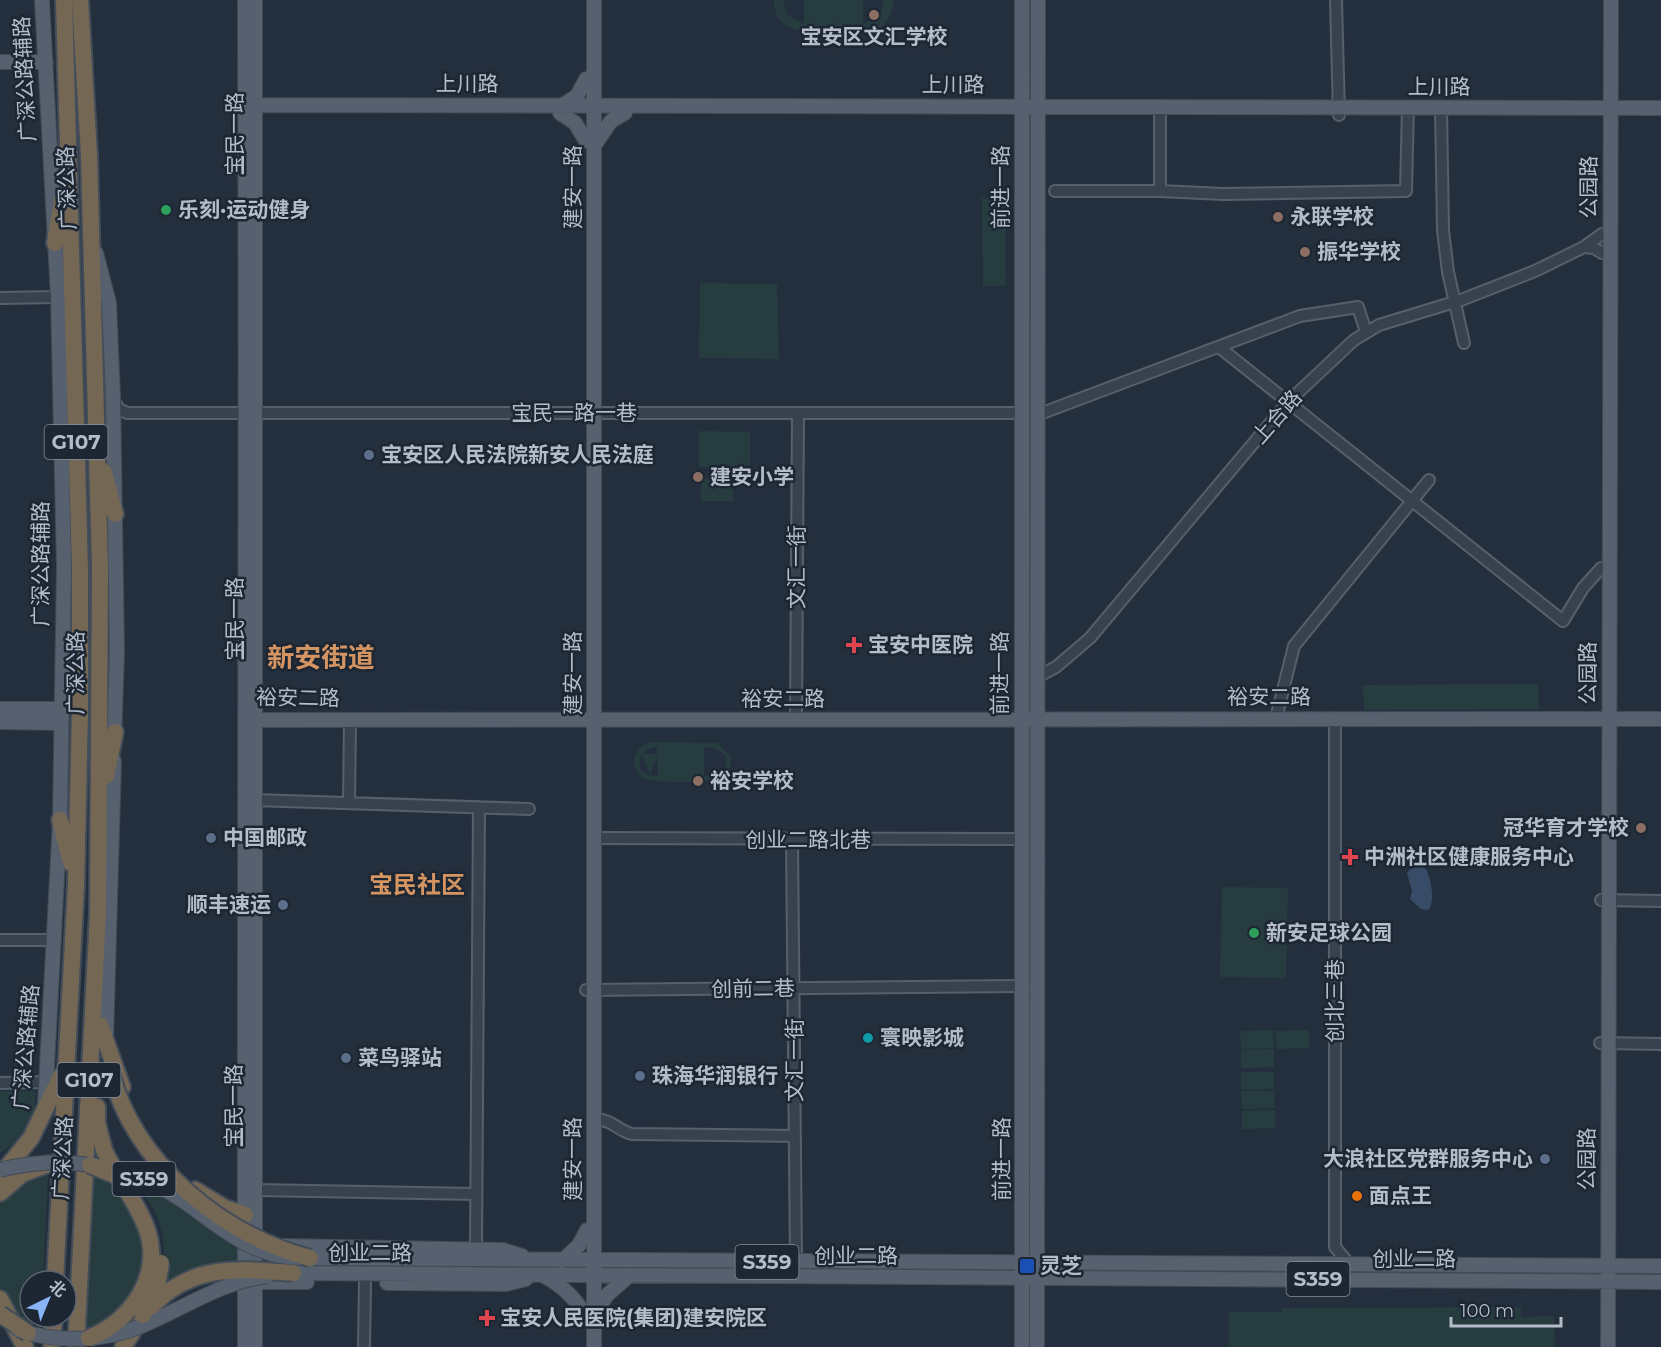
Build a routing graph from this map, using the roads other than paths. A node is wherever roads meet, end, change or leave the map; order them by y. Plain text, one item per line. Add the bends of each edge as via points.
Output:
1 (42, 0) edge
2 (64, 0) edge
3 (80, 0) edge
4 (245, 0) edge
5 (255, 0) edge
6 (586, 0) edge
7 (594, 0) edge
8 (1022, 0) edge
9 (1038, 0) edge
10 (1336, 0) edge
11 (1602, 0) edge
12 (1611, 0) edge
13 (0, 62) edge
14 (46, 62) junction
15 (590, 78) junction
16 (1661, 108) edge
17 (250, 109) junction
18 (561, 109) junction
19 (590, 109) junction
20 (625, 109) junction
21 (1022, 110) junction
22 (1038, 110) junction
23 (1161, 111) junction
24 (1339, 111) junction
25 (1408, 111) junction
26 (1441, 111) junction
27 (1606, 112) junction
28 (1661, 116) edge
29 (590, 144) junction
30 (68, 162) junction
31 (1161, 190) junction
32 (1055, 191) dead end
33 (91, 230) junction
34 (1602, 234) junction
35 (55, 243) junction
36 (1584, 247) junction
37 (1602, 253) junction
38 (58, 297) junction
39 (0, 298) edge
40 (1455, 302) junction
41 (1366, 333) junction
42 (1464, 343) dead end
43 (1219, 346) junction
44 (113, 396) junction
45 (1288, 402) junction
46 (252, 412) junction
47 (127, 413) junction
48 (590, 413) junction
49 (798, 413) junction
50 (1022, 413) junction
51 (1037, 415) junction
52 (113, 430) junction
53 (96, 440) junction
54 (1429, 480) dead end
55 (1411, 500) junction
56 (115, 514) junction
57 (1601, 568) junction
58 (1036, 677) junction
59 (0, 709) edge
60 (1661, 712) edge
61 (1036, 714) junction
62 (1276, 715) junction
63 (61, 716) junction
64 (252, 716) junction
65 (590, 716) junction
66 (796, 716) junction
67 (1021, 716) junction
68 (1605, 716) junction
69 (1335, 718) junction
70 (1661, 719) edge
71 (351, 720) junction
72 (0, 722) edge
73 (115, 732) junction
74 (255, 800) junction
75 (349, 803) junction
76 (479, 807) junction
77 (529, 809) dead end
78 (98, 812) junction
79 (60, 820) junction
80 (1022, 824) junction
81 (1037, 825) junction
82 (594, 838) junction
83 (1022, 839) junction
84 (792, 840) junction
85 (76, 885) junction
86 (1605, 900) junction
87 (1661, 900) edge
88 (97, 939) junction
89 (0, 940) edge
90 (55, 940) junction
91 (1023, 986) junction
92 (795, 988) junction
93 (590, 991) junction
94 (100, 1025) junction
95 (1604, 1043) junction
96 (106, 1044) junction
97 (1661, 1044) edge
98 (67, 1054) junction
99 (47, 1082) junction
100 (0, 1083) edge
101 (595, 1119) junction
102 (39, 1127) junction
103 (795, 1136) junction
104 (52, 1163) junction
105 (90, 1165) junction
106 (0, 1170) edge
107 (0, 1176) edge
108 (256, 1190) junction
109 (0, 1193) edge
110 (476, 1194) junction
111 (245, 1215) junction
112 (590, 1232) junction
113 (256, 1246) junction
114 (1335, 1247) junction
115 (476, 1250) junction
116 (310, 1258) junction
117 (542, 1261) junction
118 (562, 1261) junction
119 (590, 1261) junction
120 (623, 1261) junction
121 (796, 1262) junction
122 (1037, 1262) junction
123 (1022, 1263) junction
124 (1319, 1264) junction
125 (1349, 1264) junction
126 (1604, 1265) junction
127 (1661, 1266) edge
128 (498, 1267) junction
129 (57, 1269) edge
130 (293, 1273) junction
131 (542, 1275) junction
132 (590, 1275) junction
133 (630, 1275) junction
134 (1022, 1278) junction
135 (1037, 1278) junction
136 (1604, 1281) junction
137 (1661, 1281) edge
138 (256, 1282) junction
139 (364, 1283) junction
140 (0, 1299) edge
141 (0, 1314) edge
142 (143, 1315) junction
143 (590, 1317) junction
144 (0, 1324) edge
145 (53, 1329) edge
146 (26, 1340) edge
147 (82, 1342) edge
148 (52, 1347) edge
149 (123, 1347) edge
150 (245, 1347) edge
151 (255, 1347) edge
152 (364, 1347) edge
153 (586, 1347) edge
154 (594, 1347) edge
155 (1022, 1347) edge
156 (1036, 1347) edge
157 (1600, 1347) edge
158 (1608, 1347) edge

1 - 14 main road, 广深公路辅路
2 - 30 highway, 广深公路 / G107
3 - 33 highway, 广深公路 / G107
4 - 17 main road, 宝民一路
5 - 17 main road, 宝民一路
6 - 15 main road, 建安一路
7 - 15 main road, 建安一路
8 - 21 main road, 前进一路
9 - 22 main road, 前进一路
10 - 24 street
11 - 27 main road, 公园路
12 - 27 main road, 公园路
13 - 14 main road
14 - 35 main road, 广深公路辅路
15 - 18 main road
15 - 19 main road, 建安一路
15 - 20 main road
16 - 27 main road, 上川路
17 - 18 main road, 上川路
17 - 46 main road, 宝民一路
18 - 19 main road, 上川路
18 - 29 main road
19 - 20 main road, 上川路
19 - 29 main road, 建安一路
20 - 21 main road, 上川路
20 - 29 main road
21 - 22 main road, 上川路
21 - 50 main road, 前进一路
22 - 23 main road, 上川路
22 - 51 main road, 前进一路
23 - 24 main road, 上川路
23 - 31 street
24 - 25 main road, 上川路
25 - 26 main road, 上川路
25 - 31 street via 1406,191 1223,194
26 - 27 main road, 上川路
26 - 40 street via 1443,230
27 - 28 main road, 上川路
27 - 34 main road, 公园路
27 - 68 main road, 公园路
29 - 48 main road, 建安一路
30 - 35 highway
30 - 85 highway, 广深公路 / G107 via 80,568
31 - 32 street
33 - 44 main road via 109,303
33 - 53 highway, 广深公路 / G107
34 - 36 street, 上合路
34 - 37 main road, 公园路
35 - 38 main road, 广深公路辅路
36 - 37 street
36 - 40 street, 上合路
37 - 57 main road, 公园路
38 - 39 street
38 - 63 main road, 广深公路辅路 via 64,567
40 - 41 street, 上合路
40 - 42 street
41 - 43 street via 1358,308 1300,316
41 - 45 street, 上合路
43 - 45 street
43 - 51 street
44 - 47 street via 116,406
44 - 52 main road
45 - 55 street
45 - 58 street, 上合路 via 1090,638 1056,667
46 - 47 street, 宝民一路一巷
46 - 48 street, 宝民一路一巷
46 - 64 main road, 宝民一路
47 - 52 street via 118,418
48 - 49 street, 宝民一路一巷
48 - 65 main road, 建安一路
49 - 50 street, 宝民一路一巷
49 - 66 street, 文汇一街
50 - 67 main road, 前进一路
51 - 58 main road, 前进一路
52 - 56 main road
53 - 56 highway
53 - 78 highway, 广深公路 / G107 via 100,567
54 - 55 street
55 - 57 street via 1563,621
55 - 62 street via 1294,646
56 - 73 main road
57 - 68 main road, 公园路
58 - 61 main road, 前进一路
59 - 63 main road
60 - 68 main road, 裕安二路
61 - 62 main road, 裕安二路
61 - 67 main road, 裕安二路
61 - 81 main road, 前进一路
62 - 68 main road, 裕安二路
62 - 69 main road, 裕安二路
63 - 72 main road
63 - 79 main road, 广深公路辅路
64 - 65 main road, 裕安二路
64 - 71 main road, 裕安二路
64 - 74 main road, 宝民一路
64 - 111 main road, 宝民一路
65 - 66 main road, 裕安二路
65 - 71 main road, 裕安二路
65 - 82 main road, 建安一路
65 - 93 main road, 建安一路
66 - 67 main road, 裕安二路
67 - 80 main road, 前进一路
68 - 69 main road, 裕安二路
68 - 70 main road, 裕安二路
68 - 86 main road, 公园路
69 - 114 street, 创北三巷
71 - 75 street
73 - 78 highway
73 - 96 main road
74 - 75 street
74 - 108 main road, 宝民一路
75 - 76 street
76 - 77 street
76 - 110 street
78 - 88 highway, 广深公路 / G107
79 - 85 highway
79 - 90 main road, 广深公路辅路
80 - 81 main road via 1030,818
80 - 83 main road, 前进一路
81 - 122 main road, 前进一路
82 - 84 street, 创业二路北巷
82 - 93 main road, 建安一路
83 - 84 street, 创业二路北巷
83 - 91 main road, 前进一路
84 - 92 street, 文汇一街 via 790,901
85 - 98 highway, 广深公路 / G107
86 - 87 street
86 - 95 main road, 公园路
88 - 94 highway
88 - 147 highway, 广深公路 / G107
89 - 90 street
90 - 99 main road, 广深公路辅路
91 - 92 street, 创前二巷
91 - 123 main road, 前进一路
92 - 93 street, 创前二巷
92 - 103 street, 文汇一街
93 - 101 main road, 建安一路
93 - 112 main road, 建安一路
94 - 96 highway
94 - 147 highway, bridge via 97,1123 105,1150 146,1226 151,1260 134,1304 114,1324
95 - 97 street
95 - 126 main road, 公园路
96 - 111 highway via 134,1115 162,1156 200,1194
96 - 116 highway, bridge via 121,1104 155,1159 177,1182 243,1231
98 - 102 highway
98 - 129 highway, 广深公路 / G107
99 - 100 street
99 - 102 main road, 广深公路辅路
101 - 103 street via 608,1120 632,1134
101 - 112 main road, 建安一路
102 - 107 highway
103 - 121 street, 文汇一街
104 - 105 main road, 创业二路 / S359, bridge
104 - 106 main road, 创业二路, bridge
104 - 109 highway, bridge via 22,1174
105 - 116 main road, 创业二路 / S359, bridge via 126,1172 155,1184 249,1247 279,1257
105 - 142 highway, bridge via 134,1188 150,1208 160,1231 160,1273
108 - 110 street
108 - 113 main road, 宝民一路
110 - 115 street
111 - 150 main road, 宝民一路
112 - 118 main road
112 - 119 main road, 建安一路
112 - 120 main road via 606,1253
113 - 115 main road
113 - 138 main road, 宝民一路
114 - 124 street
114 - 125 street
115 - 117 main road via 503,1250
116 - 128 main road, 创业二路 / S359
117 - 118 main road, 创业二路 / S359
117 - 128 main road, 创业二路 / S359
118 - 119 main road, 创业二路 / S359
119 - 120 main road, 创业二路 / S359
119 - 132 main road, 建安一路
120 - 121 main road, 创业二路 / S359
121 - 123 main road, 创业二路 / S359
122 - 123 main road, 创业二路 / S359
122 - 124 main road, 创业二路 / S359
122 - 135 main road, 前进一路
123 - 134 main road, 前进一路
124 - 125 main road, 创业二路 / S359
125 - 126 main road, 创业二路 / S359
126 - 127 main road, 创业二路 / S359
126 - 136 main road, 公园路
128 - 130 main road, 创业二路 / S359
128 - 131 main road, 创业二路 / S359
130 - 142 highway, bridge via 232,1270 196,1275 167,1292
130 - 147 main road, 创业二路 / S359, bridge via 228,1285 131,1330
131 - 132 main road, 创业二路 / S359
131 - 139 main road via 506,1284
131 - 143 main road via 558,1284
132 - 133 main road, 创业二路 / S359
132 - 143 main road, 建安一路
133 - 134 main road, 创业二路 / S359
133 - 143 main road
134 - 135 main road, 创业二路 / S359
134 - 155 main road, 前进一路
135 - 136 main road, 创业二路 / S359
135 - 156 main road, 前进一路
136 - 137 main road, 创业二路 / S359
136 - 157 main road, 公园路
136 - 158 main road, 公园路
138 - 139 main road
138 - 151 main road, 宝民一路
139 - 152 street
140 - 146 highway, bridge
141 - 146 highway, bridge
142 - 149 highway, bridge
143 - 153 main road, 建安一路
143 - 154 main road, 建安一路
144 - 146 main road, 创业二路, bridge
145 - 148 highway
146 - 147 main road, 创业二路 / S359, bridge

